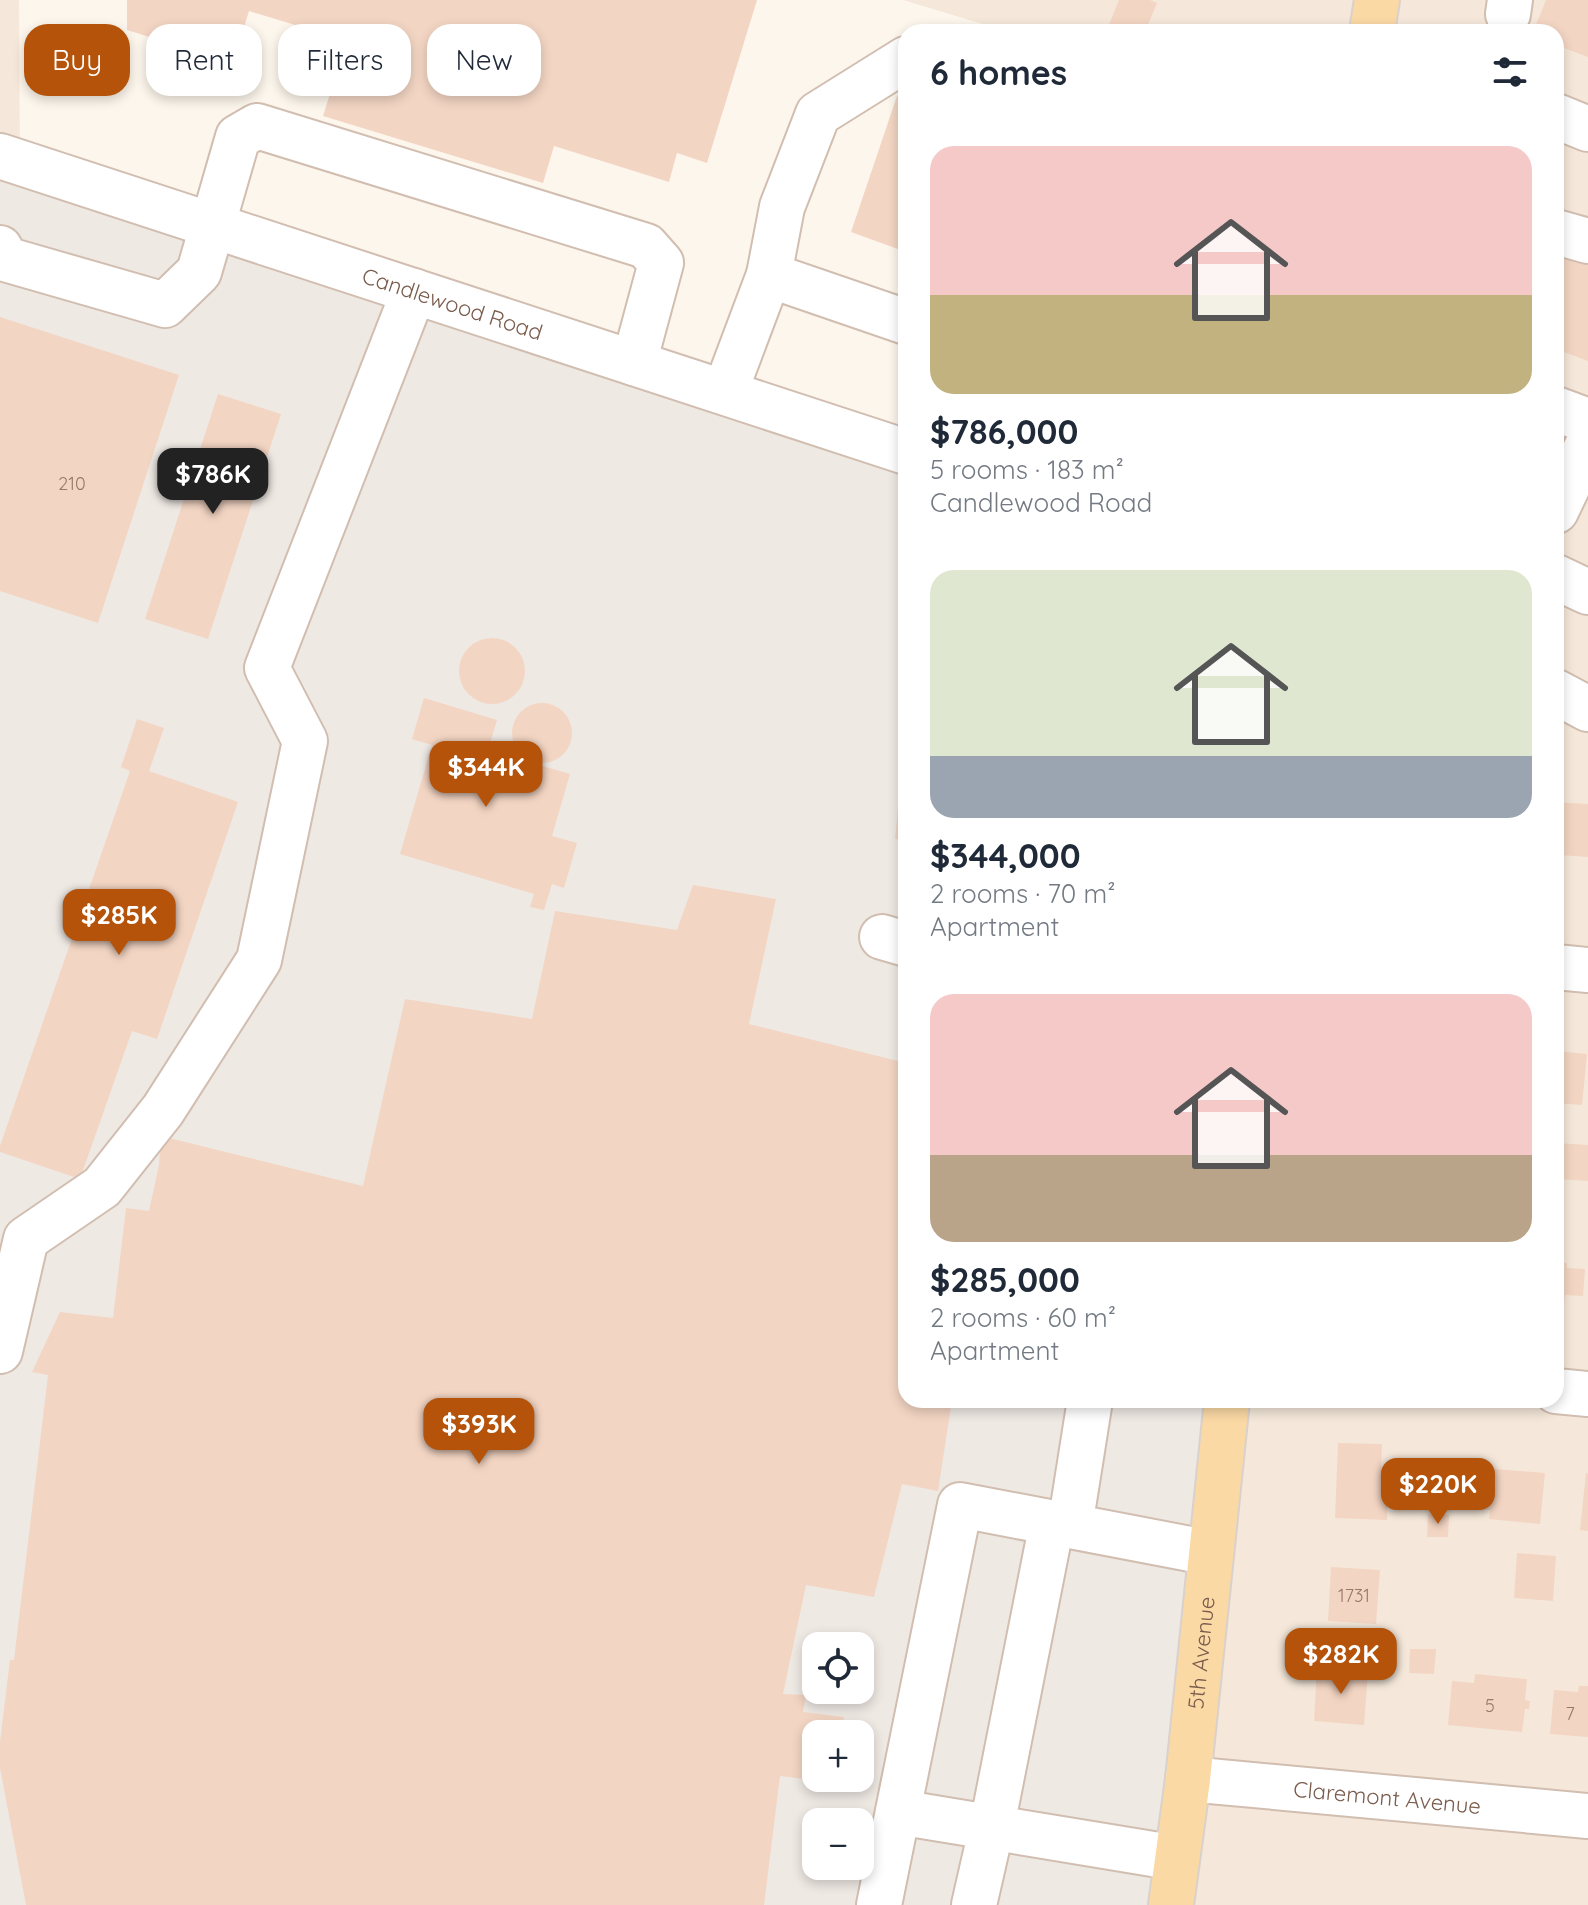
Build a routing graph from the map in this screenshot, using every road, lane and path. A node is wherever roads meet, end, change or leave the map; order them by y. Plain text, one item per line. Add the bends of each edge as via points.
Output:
1 (1377, 0) edge
2 (1373, 24) edge
3 (898, 64) edge
4 (1564, 119) edge
5 (1588, 129) edge
6 (0, 156) edge
7 (211, 225) junction
8 (1564, 234) edge
9 (1588, 241) edge
10 (0, 248) edge
11 (769, 275) junction
12 (414, 291) junction
13 (898, 319) edge
14 (634, 363) junction
15 (725, 392) junction
16 (1564, 412) edge
17 (1588, 421) edge
18 (1588, 444) edge
19 (898, 449) edge
20 (1564, 494) edge
21 (1564, 581) edge
22 (1588, 592) edge
23 (1564, 696) edge
24 (1588, 709) edge
25 (1564, 968) edge
26 (1588, 970) edge
27 (0, 1351) edge
28 (1564, 1392) edge
29 (1588, 1394) edge
30 (1088, 1408) edge
31 (1226, 1408) edge
32 (1061, 1525) junction
33 (1211, 1553) junction
34 (1188, 1779) junction
35 (898, 1812) junction
36 (1588, 1816) edge
37 (992, 1826) junction
38 (1177, 1858) junction
39 (879, 1905) edge
40 (974, 1905) edge
41 (1171, 1905) edge

1 - 2 main road
3 - 11 street via 818,114 782,207
4 - 5 street
6 - 7 street, Candlewood Road
7 - 10 street via 199,272 165,305 5,259
7 - 12 street, Candlewood Road
7 - 14 street via 238,137 257,126 646,246 661,263
8 - 9 street
11 - 13 street
11 - 15 street
12 - 14 street, Candlewood Road
12 - 27 street via 267,668 305,741 259,960 163,1110 102,1187 26,1239
14 - 15 street, Candlewood Road
15 - 19 street, Candlewood Road
16 - 17 street
18 - 20 street
21 - 22 street
23 - 24 street
25 - 26 street
28 - 29 street
30 - 32 street
31 - 33 main road, 5th Avenue
32 - 33 street
32 - 35 street via 960,1505
32 - 37 street
33 - 34 main road, 5th Avenue
34 - 36 street, Claremont Avenue
34 - 38 main road, 5th Avenue
35 - 37 street
35 - 39 street
37 - 38 street
37 - 40 street
38 - 41 main road, 5th Avenue

